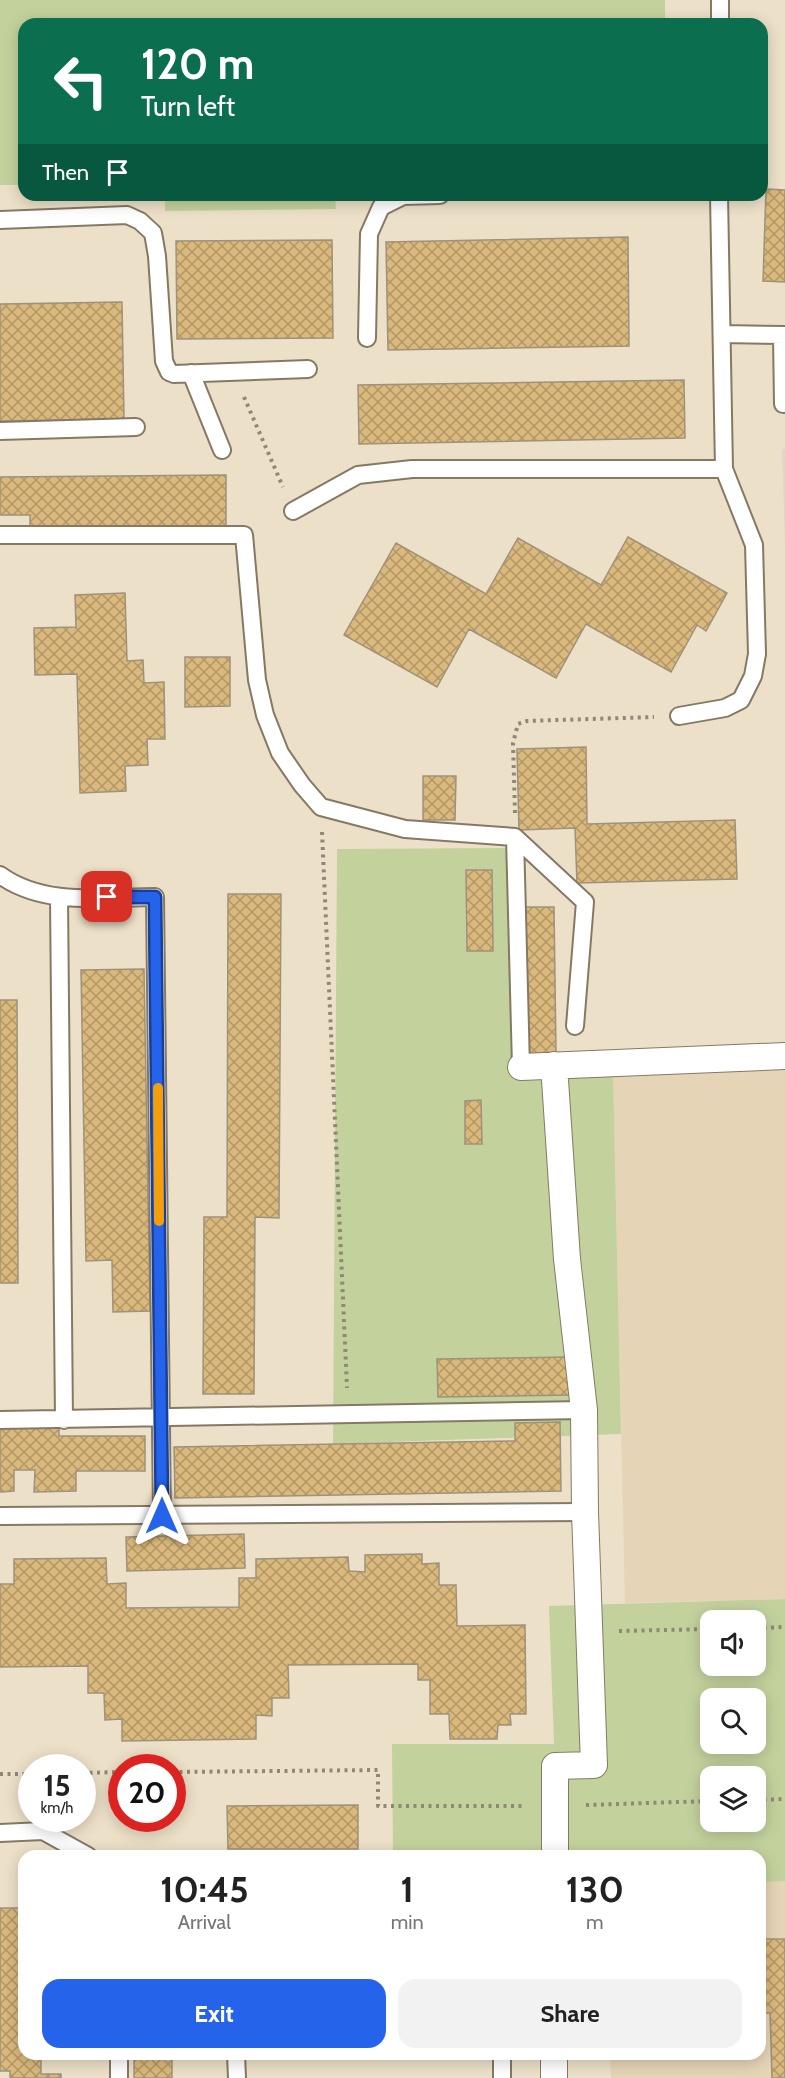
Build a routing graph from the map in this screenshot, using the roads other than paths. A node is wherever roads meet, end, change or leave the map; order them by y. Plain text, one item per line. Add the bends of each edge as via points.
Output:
1 (720, 0) edge
2 (720, 18) edge
3 (393, 201) edge
4 (719, 201) edge
5 (0, 220) edge
6 (722, 334) junction
7 (783, 334) edge
8 (367, 338) dead end
9 (308, 369) dead end
10 (190, 373) junction
11 (783, 404) dead end
12 (136, 427) dead end
13 (0, 431) edge
14 (222, 450) dead end
15 (724, 470) junction
16 (293, 511) road end
17 (0, 536) edge
18 (679, 716) road end
19 (515, 837) junction
20 (0, 875) edge
21 (59, 898) junction
22 (575, 1026) dead end
23 (785, 1056) edge
24 (554, 1065) junction
25 (521, 1067) joint
26 (584, 1410) junction
27 (162, 1418) junction
28 (0, 1420) edge
29 (64, 1420) junction
30 (585, 1512) junction
31 (0, 1516) edge
32 (162, 1516) junction
33 (0, 1833) edge
34 (77, 1850) edge
35 (555, 1850) edge
36 (119, 2060) edge
37 (236, 2060) edge
38 (502, 2060) edge
39 (554, 2060) edge
40 (119, 2078) edge
41 (237, 2078) edge
42 (502, 2078) edge
43 (554, 2078) edge

1 - 2 lane
3 - 8 lane via 381,207 369,234
4 - 6 lane
5 - 10 lane via 127,215 140,221 153,233 158,256 166,368 174,374
6 - 7 lane
6 - 15 lane
7 - 11 lane
9 - 10 lane
10 - 14 lane
12 - 13 lane
15 - 16 lane via 412,470 358,476
15 - 18 lane via 754,545 757,654 753,676 741,700 725,708
17 - 19 lane via 244,535 257,681 265,715 280,753 321,807 405,829
19 - 22 lane via 585,902
19 - 25 lane
20 - 21 lane via 11,883
21 - 27 lane via 155,897
21 - 29 lane
23 - 24 street
24 - 25 street
24 - 26 street via 567,1259
26 - 27 lane
26 - 30 street
27 - 29 lane
27 - 32 lane
28 - 29 lane
30 - 32 lane
30 - 35 street via 594,1765 555,1766
31 - 32 lane
33 - 34 lane via 43,1831
36 - 40 lane
37 - 41 lane
38 - 42 lane
39 - 43 street

